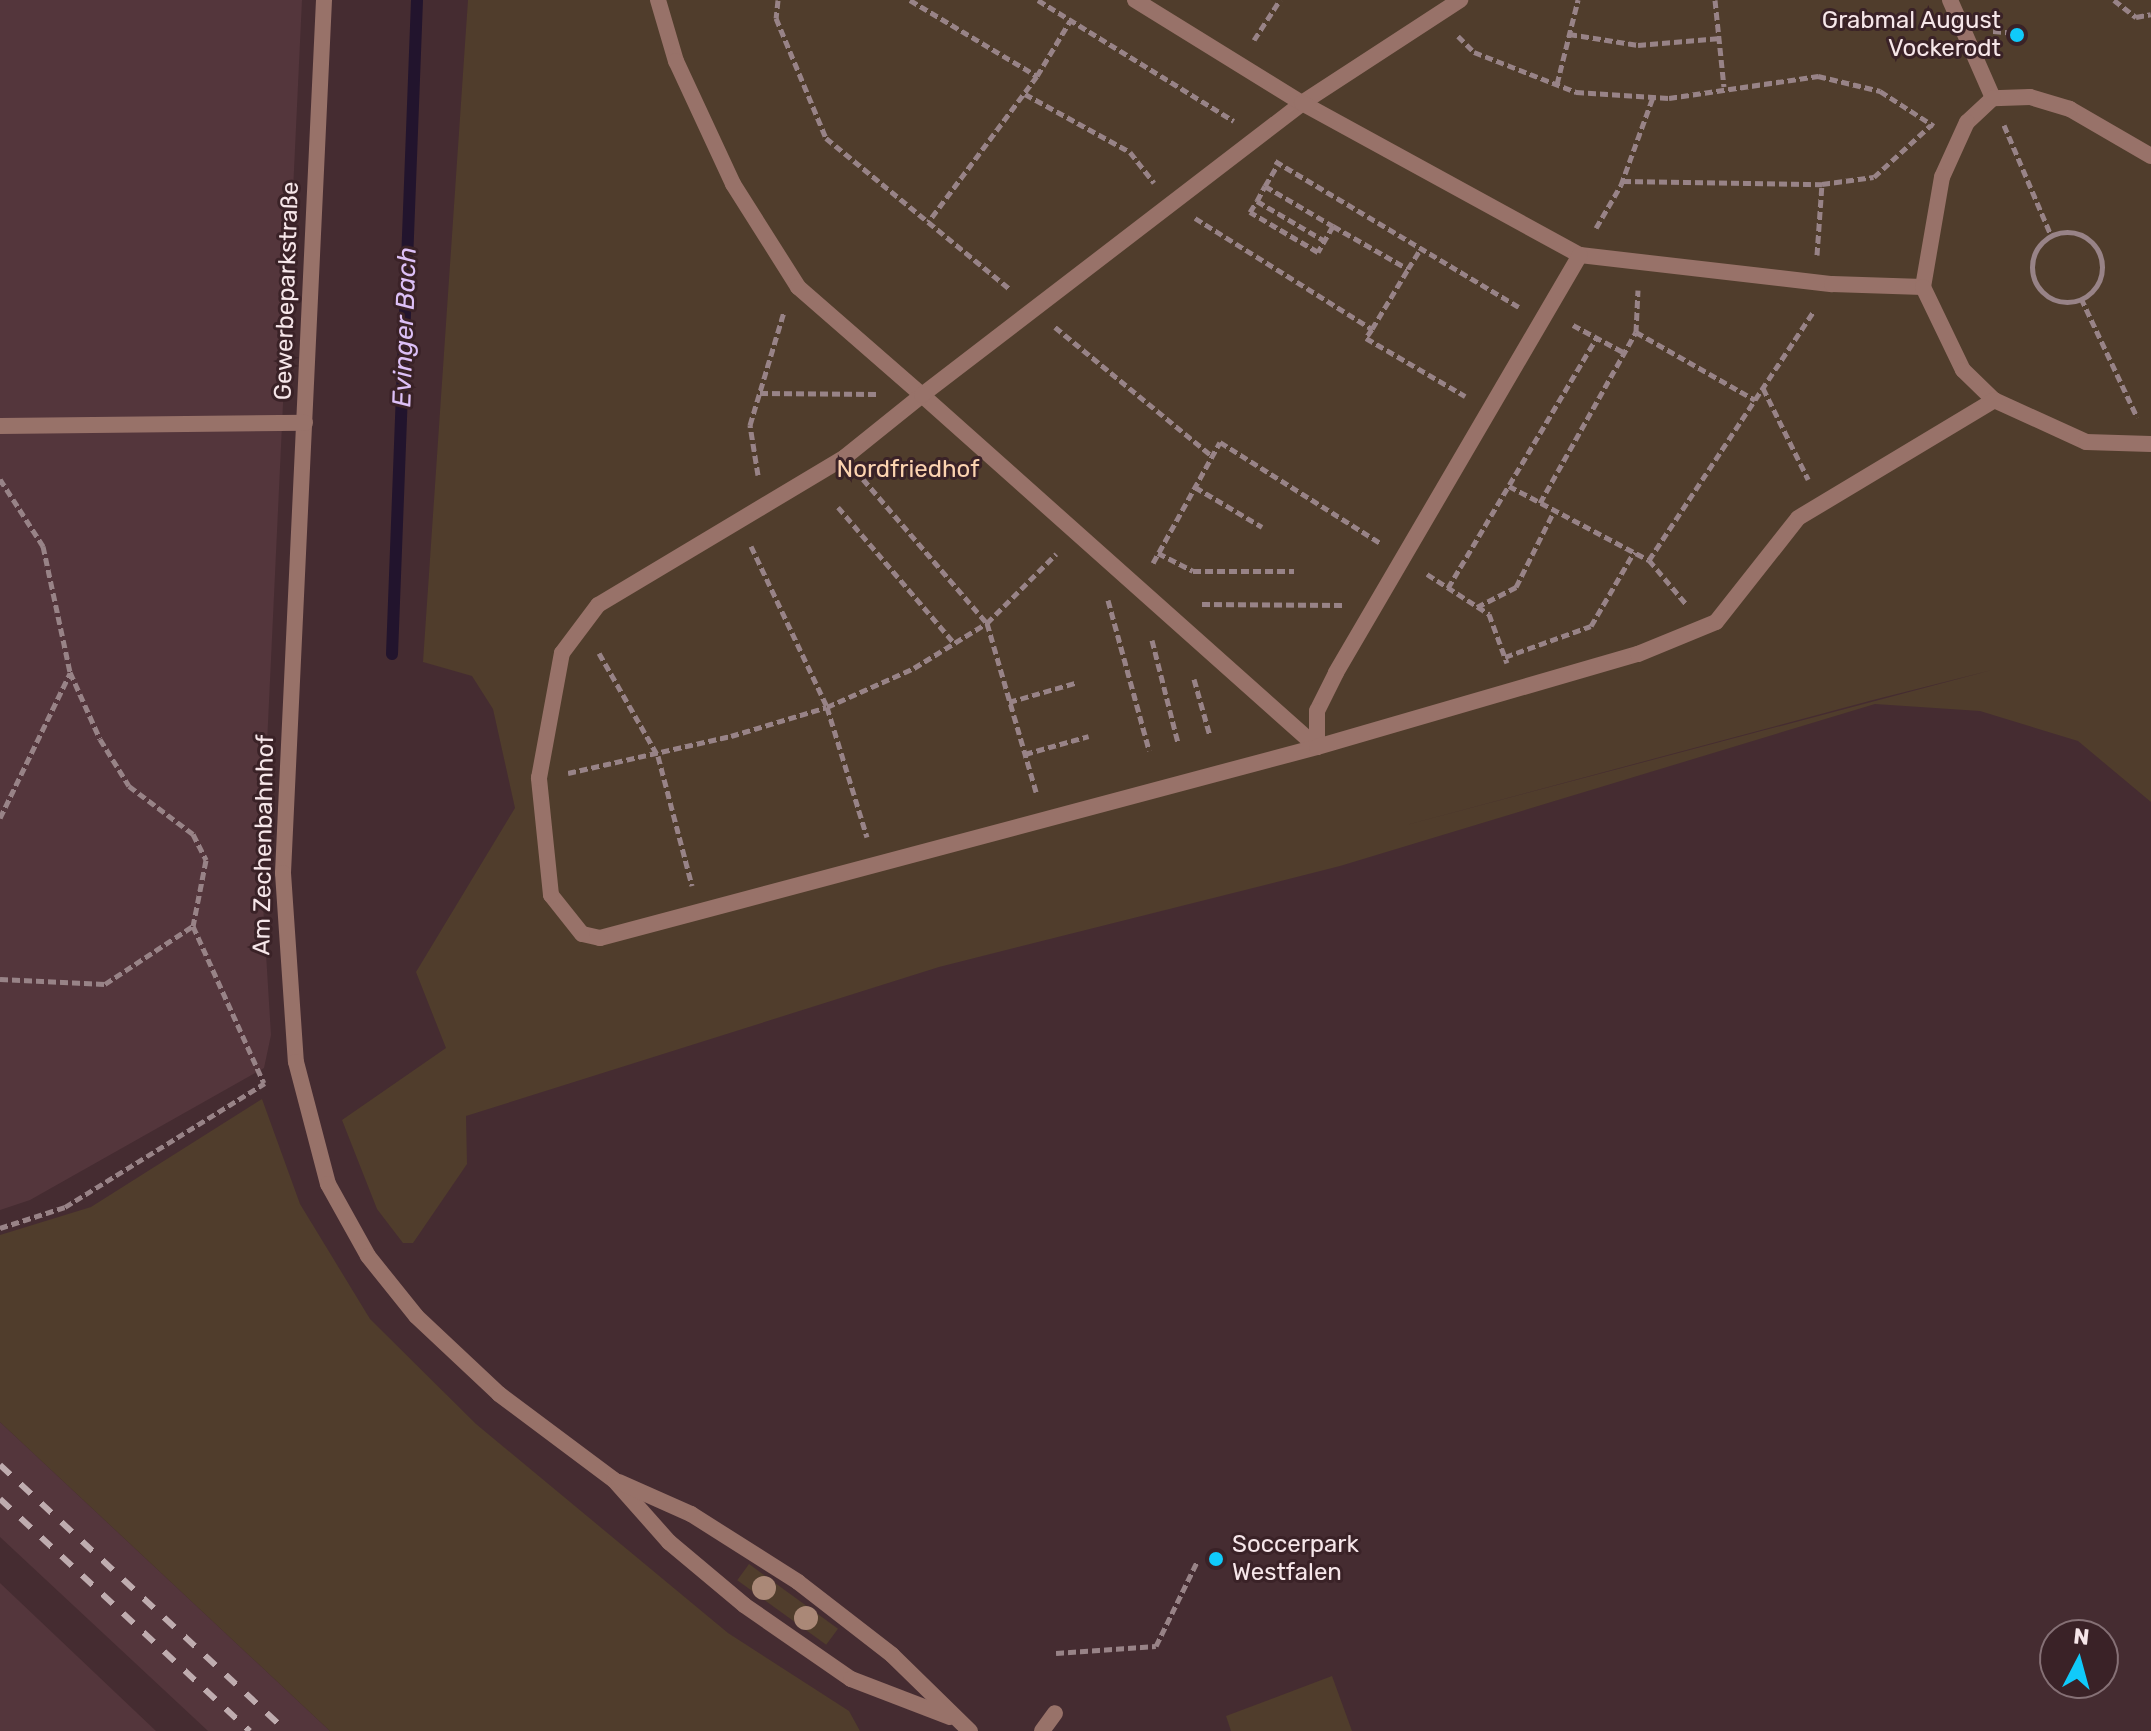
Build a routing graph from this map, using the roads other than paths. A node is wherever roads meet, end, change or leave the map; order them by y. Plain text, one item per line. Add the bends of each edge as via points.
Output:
1 (324, 0) edge
2 (658, 0) edge
3 (1135, 0) edge
4 (1460, 0) edge
5 (1950, 0) edge
6 (1993, 98) junction
7 (1302, 103) junction
8 (2151, 156) edge
9 (1580, 255) junction
10 (1923, 287) junction
11 (922, 395) junction
12 (1994, 400) junction
13 (305, 423) junction
14 (0, 426) edge
15 (2151, 445) edge
16 (1317, 747) junction
17 (614, 1480) junction
18 (1055, 1713) dead end
19 (950, 1717) junction
20 (970, 1731) edge
21 (1042, 1731) edge

1 - 13 street, Gewerbeparkstraße
2 - 11 street via 676,61 733,184 798,287
3 - 7 street
4 - 7 street
5 - 6 street
6 - 8 street via 2030,97 2070,109
6 - 10 street via 1956,142 1935,200
7 - 9 street
7 - 11 street
9 - 10 street via 1824,284
9 - 16 street via 1317,711
10 - 12 street via 1963,370
11 - 16 street
11 - 16 street via 845,457 598,605 577,628 553,681 539,778 545,876 582,934 600,938 700,916
12 - 15 street via 2086,442
12 - 16 street via 1798,518 1716,622 1638,654
13 - 14 street, Gewerbeparkstraße
13 - 17 street, Am Zechenbahnhof via 283,873 296,1062 328,1184 368,1256 416,1316 499,1394
17 - 19 street, Am Zechenbahnhof via 691,1514 798,1582 892,1655
17 - 19 street, Am Zechenbahnhof via 669,1542 744,1605 851,1679
18 - 21 street
19 - 20 street, Am Zechenbahnhof

